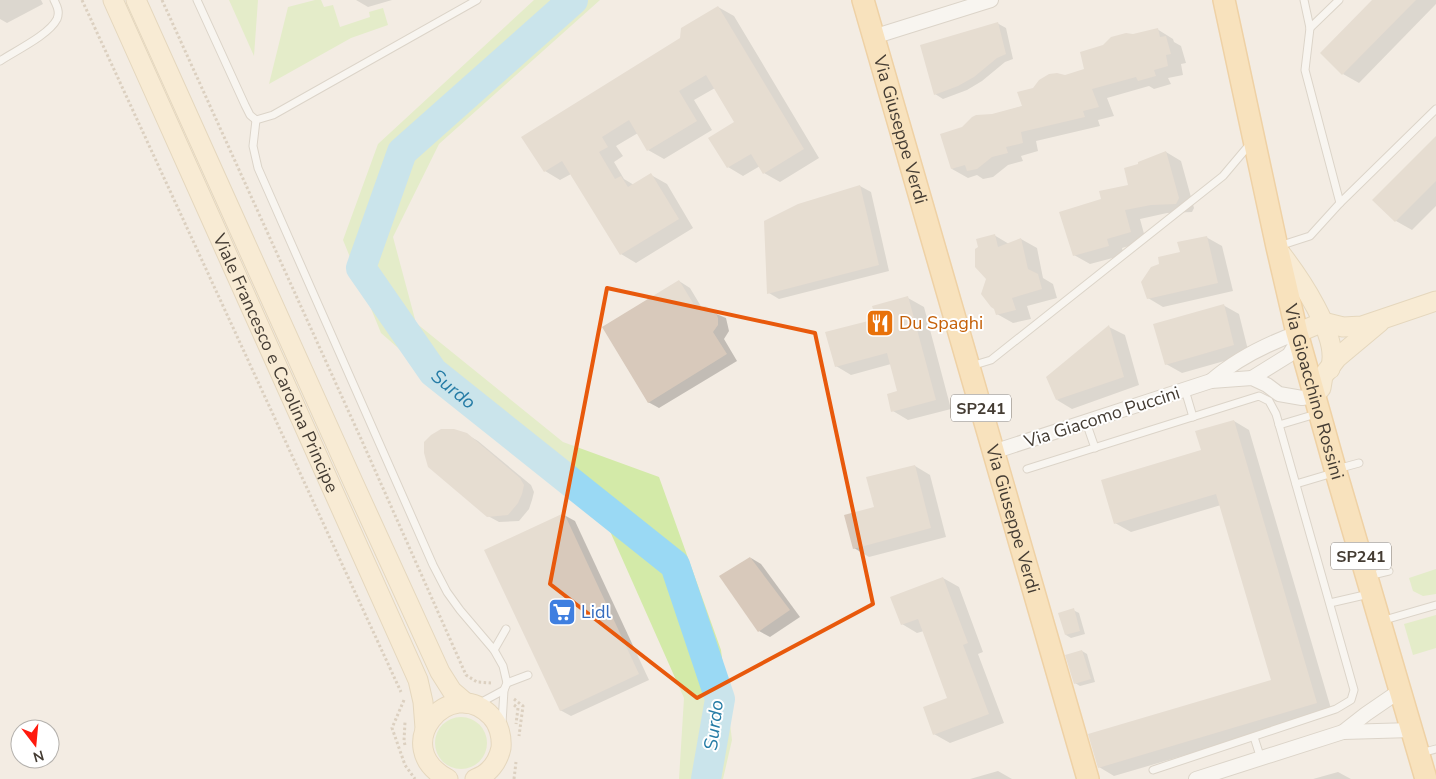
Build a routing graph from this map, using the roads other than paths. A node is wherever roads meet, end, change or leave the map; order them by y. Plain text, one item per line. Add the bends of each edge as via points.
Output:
1 (54, 0) edge
2 (113, 0) edge
3 (136, 0) edge
4 (197, 0) edge
5 (477, 0) edge
6 (863, 0) edge
7 (991, 0) edge
8 (1224, 0) edge
9 (1304, 0) edge
10 (1339, 0) edge
11 (1310, 28) junction
12 (873, 37) junction
13 (0, 61) edge
14 (1436, 109) edge
15 (256, 120) junction
16 (1254, 140) junction
17 (1340, 203) junction
18 (1277, 247) junction
19 (1436, 301) edge
20 (1385, 318) junction
21 (1323, 322) junction
22 (1297, 333) junction
23 (969, 367) junction
24 (1330, 368) junction
25 (1252, 378) junction
26 (1211, 381) junction
27 (1185, 390) junction
28 (1317, 404) junction
29 (1193, 417) junction
30 (1086, 422) junction
31 (1279, 424) junction
32 (1095, 448) junction
33 (993, 452) junction
34 (1358, 463) dead end
35 (1027, 469) dead end
36 (1335, 471) junction
37 (1296, 484) junction
38 (1389, 571) dead end
39 (1369, 585) junction
40 (1330, 604) junction
41 (1436, 605) edge
42 (1380, 621) junction
43 (506, 629) dead end
44 (494, 650) junction
45 (528, 675) dead end
46 (505, 687) junction
47 (1401, 690) junction
48 (471, 704) junction
49 (425, 728) junction
50 (1412, 730) junction
51 (1342, 732) junction
52 (501, 736) junction
53 (1254, 737) junction
54 (1427, 752) edge
55 (1261, 759) junction
56 (1153, 770) dead end
57 (493, 772) edge
58 (448, 779) edge
59 (475, 779) edge
60 (1088, 779) edge
61 (1196, 779) edge
62 (1426, 779) edge

1 - 13 lane via 58,8 57,18 51,27
2 - 49 street, Viale Francesco e Carolina Principe via 418,680
3 - 48 street, Viale Francesco e Carolina Principe via 440,672 452,691
4 - 15 lane via 247,110
5 - 15 lane via 273,115
6 - 12 main road, Via Giuseppe Verdi / SP241
7 - 12 street
8 - 16 main road, Via Gioacchino Rossini / SP241
9 - 11 lane
10 - 11 lane
11 - 17 lane via 1305,70
12 - 23 main road, Via Giuseppe Verdi / SP241
14 - 17 lane
15 - 44 lane via 253,146 258,168 433,566 455,604
16 - 18 main road, Via Gioacchino Rossini / SP241
16 - 23 lane via 1223,176 991,360
17 - 18 lane via 1310,236
18 - 21 street via 1300,278
18 - 22 main road, Via Gioacchino Rossini / SP241
19 - 20 street
20 - 21 street via 1362,326 1343,327
20 - 24 street via 1337,358
21 - 22 street
21 - 24 street via 1333,361
22 - 25 street, Via Giacomo Puccini via 1289,355
22 - 26 street, Via Giacomo Puccini via 1262,348
22 - 28 main road, Via Gioacchino Rossini / SP241
23 - 33 main road, Via Giuseppe Verdi / SP241
24 - 28 street via 1323,376
25 - 26 street, Via Giacomo Puccini
25 - 28 street via 1279,394
26 - 27 street, Via Giacomo Puccini
27 - 29 lane
27 - 30 street, Via Giacomo Puccini
28 - 31 lane
28 - 36 main road, Via Gioacchino Rossini / SP241
29 - 31 lane via 1259,396 1269,400
29 - 32 lane
30 - 32 lane
30 - 33 street, Via Giacomo Puccini
31 - 37 lane
32 - 35 lane
33 - 60 main road, Via Giuseppe Verdi / SP241
34 - 36 lane
36 - 37 lane
36 - 39 main road, Via Gioacchino Rossini / SP241
37 - 40 lane
38 - 39 lane
39 - 40 lane
39 - 42 main road, Via Gioacchino Rossini / SP241
40 - 53 lane via 1354,690 1351,700 1336,709
41 - 42 lane
42 - 47 main road, Via Gioacchino Rossini / SP241
43 - 44 lane
44 - 46 lane via 504,666
45 - 46 lane
46 - 48 lane
46 - 52 lane
47 - 50 main road, Via Gioacchino Rossini / SP241
47 - 51 street
48 - 49 street via 441,709
48 - 52 street, Viale Francesco e Carolina Principe via 485,710 498,726
49 - 58 street, Viale Francesco e Carolina Principe via 422,738 426,758 431,767
50 - 51 street
50 - 54 main road, Via Gioacchino Rossini / SP241
51 - 55 street
52 - 57 street
53 - 55 lane
53 - 56 lane
54 - 62 main road, Via Gioacchino Rossini / SP241
55 - 61 street
57 - 59 street

